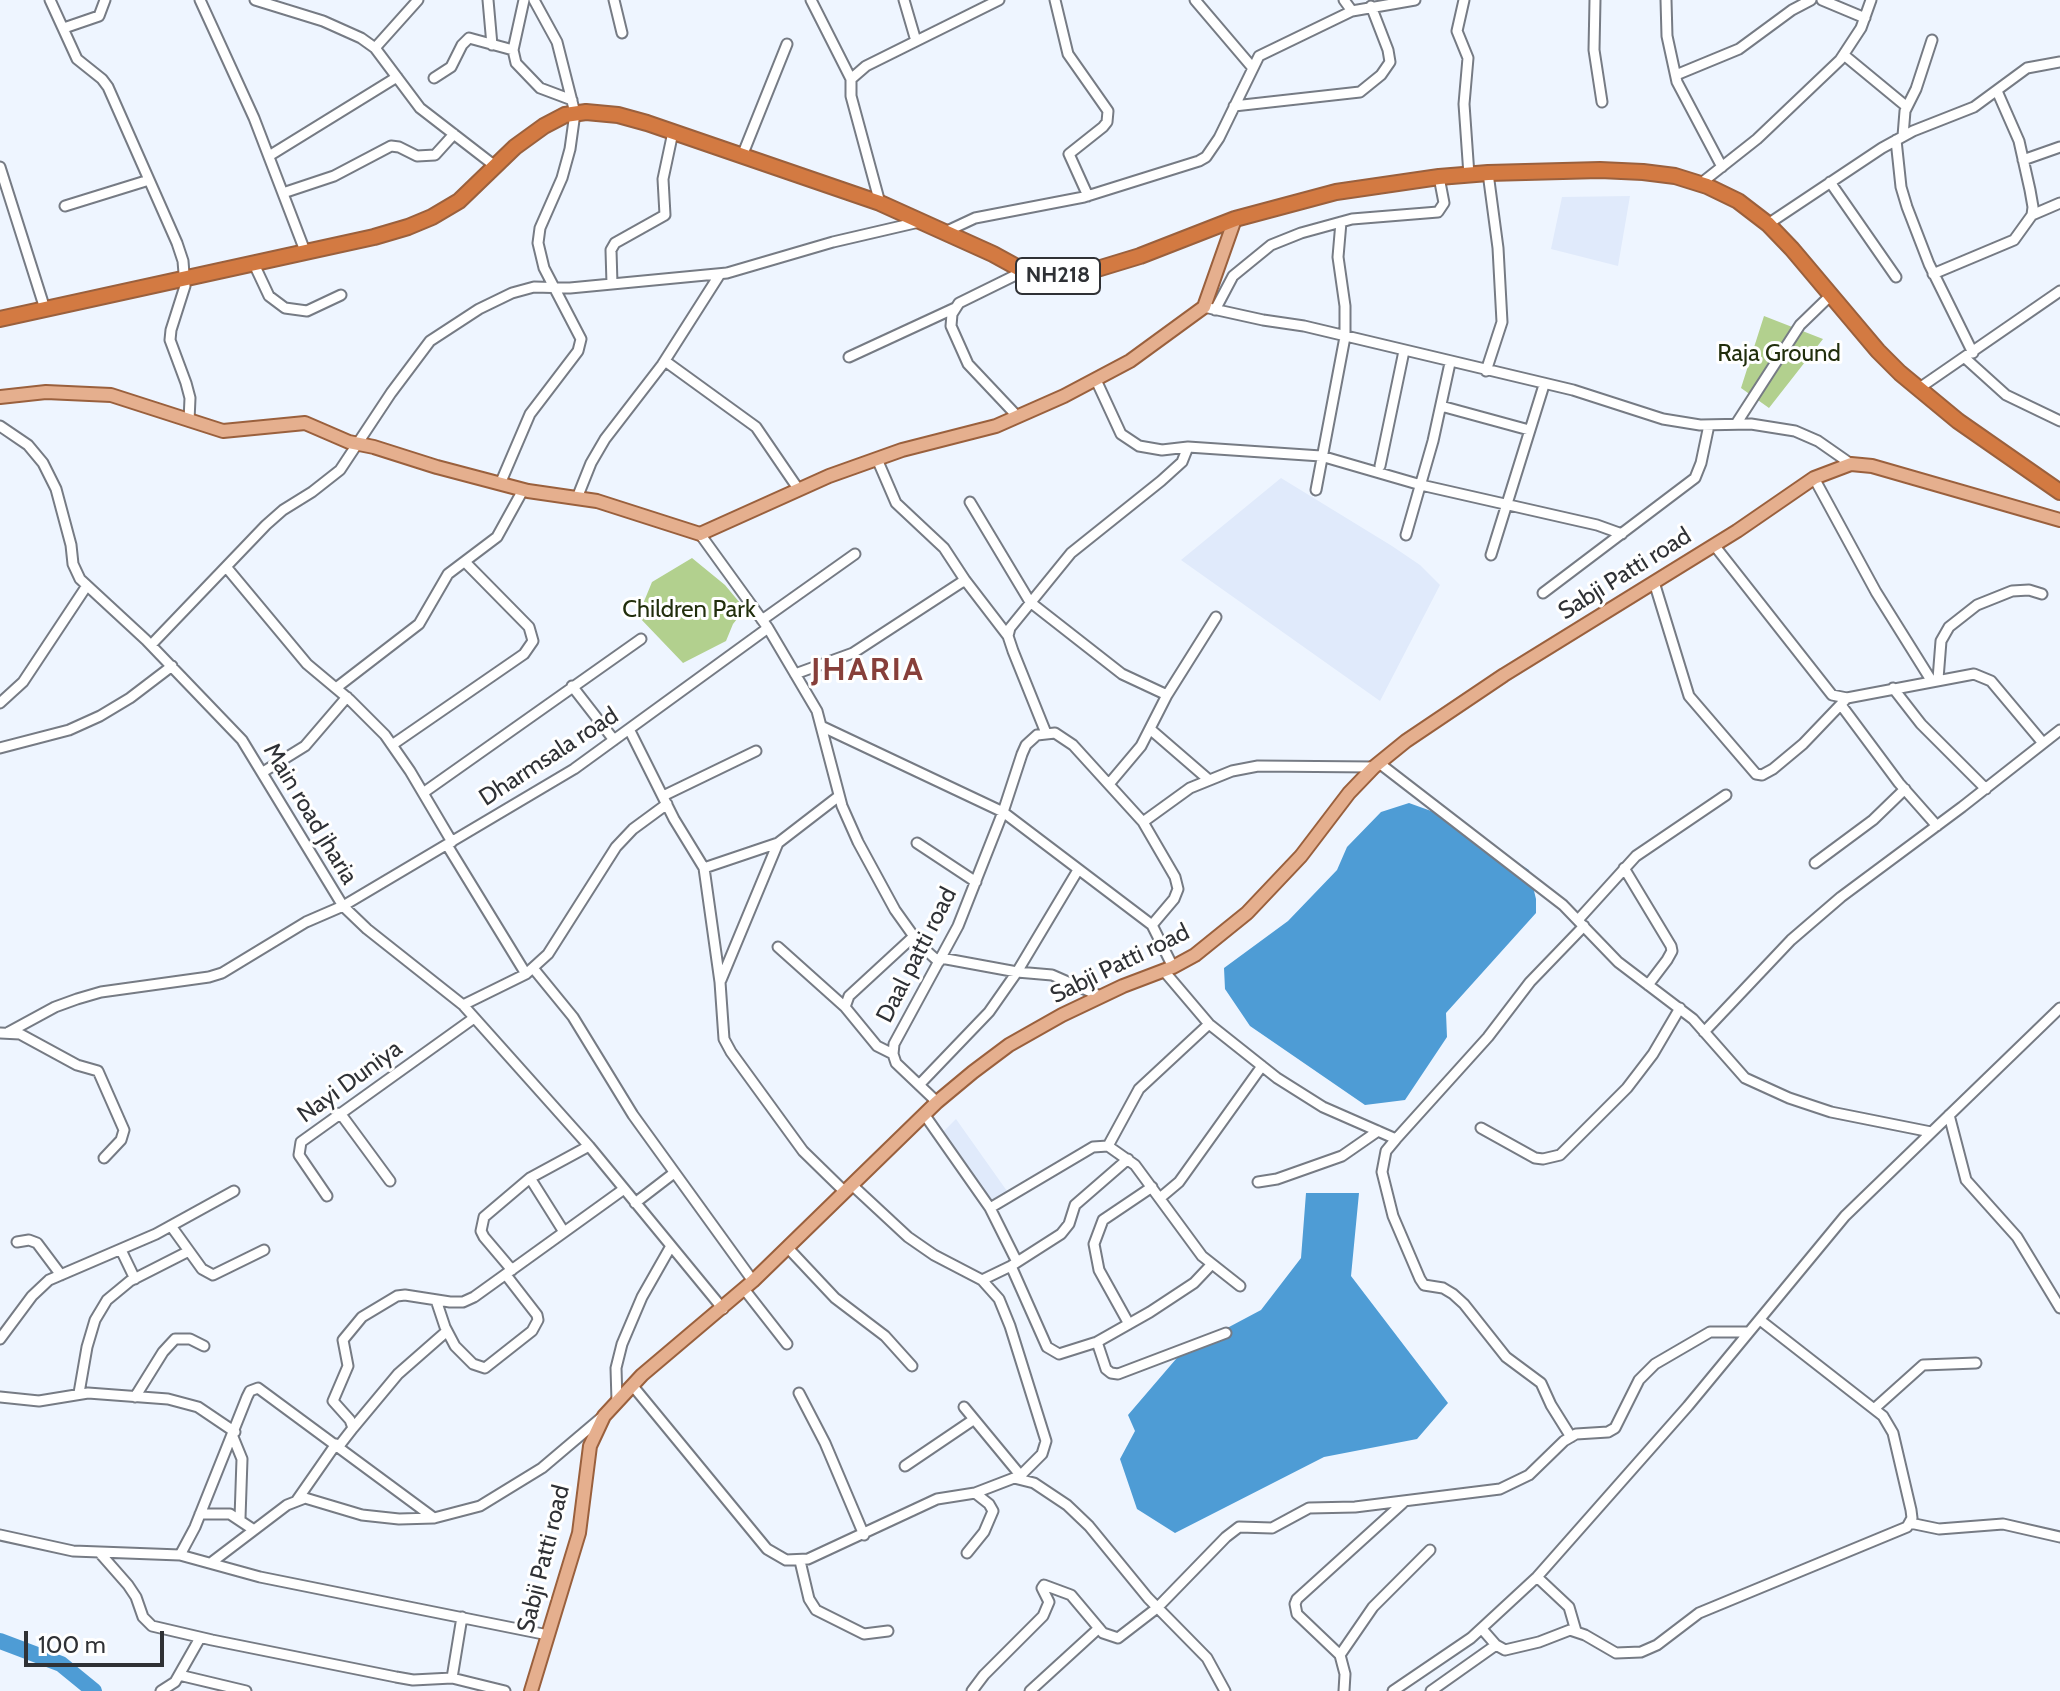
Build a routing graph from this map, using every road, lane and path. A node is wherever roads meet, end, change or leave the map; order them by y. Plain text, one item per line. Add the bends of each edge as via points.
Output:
1 (50, 0) edge
2 (105, 0) edge
3 (200, 0) edge
4 (255, 0) edge
5 (418, 0) edge
6 (488, 0) edge
7 (524, 0) edge
8 (534, 0) edge
9 (614, 0) edge
10 (811, 0) edge
11 (904, 0) edge
12 (999, 0) edge
13 (1055, 0) edge
14 (1195, 0) edge
15 (1344, 0) edge
16 (1415, 0) edge
17 (1464, 0) edge
18 (1595, 0) edge
19 (1666, 0) edge
20 (1811, 0) edge
21 (1822, 0) edge
22 (1871, 0) edge
23 (1374, 4) edge
24 (1352, 11) junction
25 (1865, 18) junction
26 (64, 28) junction
27 (622, 33) dead end
28 (1932, 40) dead end
29 (916, 41) junction
30 (787, 44) dead end
31 (492, 45) junction
32 (375, 48) junction
33 (513, 50) junction
34 (1844, 55) junction
35 (2060, 62) edge
36 (1252, 67) junction
37 (1676, 75) junction
38 (397, 77) junction
39 (434, 78) dead end
40 (851, 79) junction
41 (1997, 91) junction
42 (1602, 102) dead end
43 (1234, 106) junction
44 (573, 107) junction
45 (1907, 107) junction
46 (673, 132) junction
47 (454, 134) junction
48 (1900, 138) junction
49 (2060, 147) edge
50 (269, 156) junction
51 (742, 156) junction
52 (2023, 160) junction
53 (495, 166) junction
54 (0, 167) edge
55 (1722, 167) junction
56 (1488, 173) junction
57 (1469, 175) junction
58 (1439, 177) junction
59 (149, 180) junction
60 (1830, 182) junction
61 (1700, 184) junction
62 (283, 193) junction
63 (1088, 196) junction
64 (880, 203) junction
65 (2060, 203) edge
66 (65, 206) dead end
67 (2032, 215) junction
68 (1235, 219) junction
69 (922, 222) junction
70 (1341, 222) junction
71 (1768, 224) junction
72 (945, 232) junction
73 (305, 251) junction
74 (253, 262) junction
75 (1024, 271) junction
76 (720, 274) junction
77 (1933, 274) junction
78 (186, 277) junction
79 (1896, 277) dead end
80 (612, 284) junction
81 (556, 287) junction
82 (2060, 291) edge
83 (1832, 294) junction
84 (341, 295) dead end
85 (955, 308) junction
86 (1210, 308) junction
87 (45, 309) junction
88 (0, 319) edge
89 (1345, 337) junction
90 (1404, 351) junction
91 (1969, 355) junction
92 (849, 357) dead end
93 (665, 361) junction
94 (1450, 363) junction
95 (1486, 371) junction
96 (1096, 380) junction
97 (1544, 385) junction
98 (1918, 389) junction
99 (0, 397) edge
100 (1441, 406) junction
101 (1018, 417) junction
102 (189, 421) junction
103 (2060, 421) edge
104 (1736, 424) junction
105 (1709, 425) junction
106 (0, 426) edge
107 (1529, 430) junction
108 (360, 443) junction
109 (1188, 447) junction
110 (1321, 456) junction
111 (877, 459) junction
112 (1851, 464) junction
113 (1380, 466) dead end
114 (1814, 478) junction
115 (500, 484) junction
116 (1421, 485) junction
117 (523, 490) junction
118 (799, 490) junction
119 (1316, 490) dead end
120 (2060, 492) edge
121 (577, 498) junction
122 (970, 502) dead end
123 (1505, 504) junction
124 (2060, 520) edge
125 (700, 534) junction
126 (1622, 534) junction
127 (1406, 535) dead end
128 (1714, 545) junction
129 (855, 554) dead end
130 (1491, 555) dead end
131 (465, 562) junction
132 (227, 568) junction
133 (965, 580) junction
134 (1654, 582) junction
135 (86, 587) junction
136 (1543, 593) dead end
137 (2042, 594) dead end
138 (1030, 602) junction
139 (1216, 617) dead end
140 (765, 624) junction
141 (1008, 636) junction
142 (641, 639) dead end
143 (151, 645) junction
144 (172, 666) junction
145 (795, 674) junction
146 (1934, 680) junction
147 (572, 686) junction
148 (336, 688) junction
149 (1893, 688) junction
150 (1167, 695) junction
151 (347, 697) junction
152 (1844, 702) junction
153 (0, 703) edge
154 (823, 727) junction
155 (629, 729) junction
156 (1150, 729) junction
157 (2060, 730) edge
158 (1046, 733) junction
159 (614, 740) junction
160 (2043, 743) junction
161 (392, 745) junction
162 (0, 748) edge
163 (756, 751) dead end
164 (1377, 765) junction
165 (263, 772) junction
166 (1209, 780) junction
167 (1109, 784) junction
168 (1905, 789) junction
169 (1986, 789) junction
170 (423, 793) junction
171 (1726, 795) dead end
172 (839, 796) junction
173 (665, 800) junction
174 (1003, 812) junction
175 (1143, 822) junction
176 (1937, 826) junction
177 (778, 843) junction
178 (917, 843) dead end
179 (450, 844) junction
180 (1815, 863) dead end
181 (704, 868) junction
182 (1624, 868) junction
183 (1078, 870) junction
184 (976, 882) junction
185 (343, 906) junction
186 (1581, 923) junction
187 (1152, 925) junction
188 (913, 937) junction
189 (778, 947) dead end
190 (940, 960) junction
191 (1169, 969) junction
192 (530, 971) junction
193 (1017, 972) junction
194 (720, 982) junction
195 (1648, 985) junction
196 (1100, 996) junction
197 (463, 1005) junction
198 (845, 1007) junction
199 (1680, 1008) junction
200 (2060, 1008) edge
201 (474, 1018) junction
202 (1209, 1024) junction
203 (1704, 1032) junction
204 (4, 1033) edge
205 (893, 1054) junction
206 (1262, 1066) junction
207 (919, 1085) junction
208 (937, 1102) junction
209 (340, 1113) junction
210 (924, 1114) junction
211 (1949, 1115) junction
212 (1481, 1128) dead end
213 (1378, 1131) junction
214 (1931, 1132) junction
215 (1396, 1139) junction
216 (589, 1146) junction
217 (1108, 1146) junction
218 (104, 1158) dead end
219 (1128, 1159) junction
220 (674, 1173) junction
221 (530, 1178) junction
222 (390, 1181) dead end
223 (1258, 1182) dead end
224 (1152, 1187) junction
225 (624, 1189) junction
226 (848, 1189) junction
227 (234, 1191) dead end
228 (327, 1196) dead end
229 (1160, 1198) junction
230 (635, 1203) junction
231 (990, 1208) junction
232 (171, 1226) junction
233 (564, 1232) junction
234 (17, 1242) dead end
235 (671, 1246) junction
236 (788, 1248) junction
237 (121, 1250) junction
238 (264, 1250) dead end
239 (189, 1251) junction
240 (1014, 1264) junction
241 (1211, 1265) junction
242 (509, 1273) junction
243 (61, 1275) junction
244 (135, 1279) junction
245 (982, 1280) junction
246 (749, 1285) junction
247 (1240, 1286) dead end
248 (436, 1300) junction
249 (2060, 1308) edge
250 (723, 1309) junction
251 (1760, 1320) junction
252 (1129, 1324) junction
253 (447, 1331) junction
254 (1749, 1332) junction
255 (1226, 1333) dead end
256 (0, 1339) edge
257 (1097, 1342) junction
258 (787, 1344) dead end
259 (204, 1346) dead end
260 (1976, 1363) dead end
261 (912, 1366) dead end
262 (632, 1385) junction
263 (79, 1393) junction
264 (799, 1393) dead end
265 (0, 1397) edge
266 (135, 1397) junction
267 (617, 1401) junction
268 (964, 1407) dead end
269 (1875, 1408) junction
270 (604, 1416) junction
271 (973, 1420) junction
272 (353, 1428) junction
273 (234, 1434) junction
274 (1571, 1437) junction
275 (337, 1445) junction
276 (905, 1466) dead end
277 (1019, 1477) junction
278 (975, 1493) junction
279 (297, 1500) junction
280 (1405, 1501) junction
281 (200, 1514) junction
282 (240, 1518) junction
283 (434, 1518) junction
284 (1910, 1523) junction
285 (254, 1530) junction
286 (0, 1535) edge
287 (864, 1535) junction
288 (2060, 1537) edge
289 (1430, 1550) dead end
290 (99, 1552) junction
291 (967, 1553) dead end
292 (180, 1555) junction
293 (800, 1561) junction
294 (212, 1562) junction
295 (1537, 1577) junction
296 (1157, 1608) junction
297 (462, 1617) junction
298 (1099, 1628) junction
299 (1482, 1629) junction
300 (888, 1631) dead end
301 (1576, 1631) junction
302 (548, 1635) junction
303 (200, 1638) junction
304 (1496, 1645) junction
305 (1340, 1655) junction
306 (179, 1675) junction
307 (452, 1678) junction
308 (161, 1691) edge
309 (246, 1691) edge
310 (505, 1691) edge
311 (531, 1691) edge
312 (972, 1691) edge
313 (1030, 1691) edge
314 (1225, 1691) edge
315 (1344, 1691) edge
316 (1393, 1691) edge
317 (1431, 1691) edge

1 - 26 street
2 - 26 street via 101,14
3 - 50 street
4 - 32 street via 346,29
5 - 32 street
6 - 31 street
7 - 33 street
8 - 44 street via 557,42
9 - 27 street
10 - 40 street
11 - 29 street
12 - 29 street
13 - 63 street via 1068,54 1108,111 1103,127 1069,154
14 - 36 street
15 - 24 street
16 - 23 street
17 - 57 street via 1457,31 1468,58 1464,104
18 - 42 street via 1594,50
19 - 37 street
20 - 37 street via 1739,49
21 - 25 street
22 - 25 street
23 - 24 street
23 - 43 street via 1390,62 1360,92
24 - 36 street via 1266,51
25 - 34 street
26 - 59 street via 77,59 108,87
28 - 45 street
29 - 40 street
30 - 51 street
31 - 33 street
31 - 39 street via 466,40 451,67
32 - 38 street
33 - 44 street via 529,80
34 - 45 street
34 - 55 street
35 - 41 street via 2027,68
36 - 43 street
37 - 55 street
38 - 47 street via 420,108
38 - 50 street
40 - 64 street
41 - 48 street via 1974,107
41 - 52 street
43 - 63 street via 1206,157
44 - 46 highway, NH218
44 - 53 highway, NH218
44 - 81 street via 573,135 562,178 539,236 544,268
45 - 48 street
46 - 51 highway, NH218
46 - 80 street via 663,179 665,215 615,243
47 - 53 street
47 - 62 street via 435,155 417,156 391,146 334,176
48 - 60 street
48 - 77 street via 1901,187
49 - 52 street
50 - 62 street
51 - 64 highway, NH218
52 - 67 street
53 - 73 highway, NH218 via 459,201 432,217 374,237
54 - 87 street
55 - 61 street
56 - 57 highway, NH218
56 - 61 highway, NH218 via 1643,172
56 - 95 street via 1502,322
57 - 58 highway, NH218
58 - 68 highway, NH218 via 1336,192
58 - 70 street via 1444,203 1438,212
59 - 66 street
59 - 78 street
60 - 71 street
60 - 79 street
61 - 71 highway, NH218 via 1738,201
62 - 73 street
63 - 72 street via 975,218
64 - 69 highway, NH218
65 - 67 street
67 - 77 street via 2014,240
68 - 75 highway, NH218 via 1094,270 1047,277
68 - 86 main road
69 - 72 highway, NH218
69 - 76 street
70 - 86 street via 1259,253 1233,276
70 - 89 street via 1338,257
71 - 83 highway, NH218
72 - 75 highway, NH218
73 - 74 highway, NH218
74 - 78 highway, NH218
74 - 84 street via 269,296 285,308 307,311
75 - 85 street
76 - 80 street
76 - 93 street
77 - 91 street
78 - 87 highway, NH218
78 - 102 street via 170,340 190,398
80 - 81 street
81 - 108 street via 512,293 430,341
81 - 115 street via 580,345 530,414
82 - 91 street
83 - 98 highway, NH218 via 1878,351
83 - 104 street via 1800,325
85 - 92 street
85 - 101 street via 951,326 968,364
86 - 89 street
86 - 96 main road
87 - 88 highway, NH218
89 - 90 street
89 - 110 street
90 - 94 street
90 - 113 street
91 - 98 street
91 - 103 street via 2006,395
93 - 118 street via 756,427
93 - 121 street via 605,439
94 - 95 street
94 - 100 street
95 - 97 street
96 - 101 main road
96 - 109 street via 1121,434 1139,446
97 - 105 street via 1663,419
97 - 107 street
98 - 120 highway, NH218
99 - 102 main road via 46,392 111,395
100 - 107 street
100 - 116 street
101 - 111 main road
102 - 108 main road via 223,431 305,423
104 - 105 street
104 - 112 street via 1795,431
105 - 126 street via 1695,478
106 - 135 street, Main road jharia via 43,463 62,509 73,564
107 - 123 street
108 - 115 main road
108 - 132 street via 340,470 283,510
109 - 110 street
109 - 138 street via 1182,462 1071,553
110 - 116 street
110 - 119 street
111 - 118 main road
111 - 133 street via 896,503 944,548
112 - 114 main road, Sabji Patti road
112 - 124 main road
114 - 128 main road, Sabji Patti road
114 - 146 street via 1876,592
115 - 117 main road
116 - 123 street
116 - 127 street
117 - 121 main road
117 - 131 street via 497,537
118 - 125 main road
121 - 125 main road
122 - 138 street
123 - 126 street
123 - 130 street
125 - 140 street
126 - 136 street
128 - 134 main road, Sabji Patti road
128 - 152 street via 1826,689
129 - 140 street, Dharmsala road
131 - 148 street via 448,574 419,624
131 - 161 street via 529,627 533,641 524,654
132 - 143 street
132 - 148 street via 307,664
133 - 141 street
133 - 145 street via 853,653
134 - 152 street via 1689,696 1756,774 1773,769
134 - 164 main road, Sabji Patti road via 1442,715
135 - 143 street, Main road jharia
135 - 153 street via 23,682
137 - 146 street via 2020,590 1999,596 1949,627
138 - 141 street
138 - 150 street via 1122,674
139 - 150 street
140 - 145 street
140 - 155 street, Dharmsala road
141 - 158 street
142 - 147 street
143 - 144 street, Main road jharia
144 - 162 street via 100,716
144 - 165 street, Main road jharia via 242,740
145 - 154 street
146 - 149 street
146 - 160 street via 1983,676
147 - 159 street
147 - 170 street
148 - 151 street
149 - 152 street
149 - 169 street
150 - 156 street
151 - 161 street
151 - 165 street via 305,746
152 - 168 street
154 - 172 street
154 - 174 street
155 - 159 street, Dharmsala road
155 - 173 street
156 - 166 street
156 - 167 street
157 - 160 street
158 - 167 street via 1073,745
158 - 174 street, Daal patti road via 1026,745
159 - 179 street, Dharmsala road
160 - 169 street
161 - 170 street
163 - 173 street
164 - 166 street via 1258,766
164 - 186 street
164 - 191 main road, Sabji Patti road via 1247,913
165 - 185 street, Main road jharia
166 - 175 street
167 - 175 street
168 - 176 street
168 - 180 street
169 - 176 street
170 - 179 street
171 - 182 street
172 - 177 street
172 - 188 street via 875,874
173 - 181 street
173 - 192 street via 616,847 561,937
174 - 183 street
174 - 184 street, Daal patti road
175 - 187 street via 1178,889
176 - 203 street via 1791,940
177 - 181 street
177 - 194 street
178 - 184 street
179 - 185 street, Dharmsala road
179 - 192 street
181 - 194 street
182 - 186 street
182 - 195 street via 1671,946
183 - 187 street
183 - 193 street
184 - 190 street, Daal patti road
185 - 197 street, Main road jharia
185 - 204 street, Dharmsala road via 222,973 101,992 55,1007
186 - 195 street
186 - 215 street
187 - 191 street
188 - 190 street
188 - 198 street via 849,996
189 - 198 street
190 - 193 street
190 - 205 street, Daal patti road via 898,1034
191 - 196 main road, Sabji Patti road
191 - 202 street
192 - 197 street
192 - 220 street via 573,1017
193 - 196 street via 1052,975
193 - 207 street via 980,1023
194 - 226 street via 722,1028 731,1052 803,1151
195 - 199 street
196 - 208 main road, Sabji Patti road via 1009,1045
197 - 201 street, Main road jharia
198 - 205 street via 877,1046
199 - 203 street
199 - 212 street via 1634,1079 1560,1155 1535,1158
200 - 211 street
201 - 209 street, Nayi Duniya
201 - 216 street, Main road jharia
202 - 206 street
202 - 217 street via 1139,1089
203 - 214 street via 1737,1072 1758,1085 1831,1112
204 - 218 street via 29,1037 100,1073 124,1130
205 - 207 street, Daal patti road
206 - 213 street via 1323,1107
206 - 229 street via 1179,1182
207 - 208 street, Daal patti road
208 - 210 main road, Sabji Patti road
209 - 222 street
209 - 228 street, Nayi Duniya via 299,1148
210 - 226 main road, Sabji Patti road
210 - 231 street
211 - 214 street
211 - 249 street via 1966,1180 2017,1237
213 - 215 street
213 - 223 street via 1342,1156
214 - 251 street via 1845,1216
215 - 274 street via 1383,1159 1383,1182 1420,1279 1453,1294 1506,1357 1541,1383
216 - 221 street
216 - 225 street, Main road jharia
217 - 219 street
217 - 231 street via 1093,1147
219 - 224 street
219 - 240 street via 1075,1205 1067,1229
220 - 230 street
220 - 246 street
221 - 233 street
221 - 242 street via 481,1223 484,1237
224 - 229 street
224 - 252 street via 1103,1220 1094,1244 1099,1270
225 - 230 street, Main road jharia
225 - 233 street
226 - 236 main road, Sabji Patti road
226 - 245 street via 934,1255
227 - 232 street
229 - 241 street
230 - 235 street, Main road jharia
231 - 240 street
232 - 237 street
232 - 239 street
233 - 242 street
234 - 243 street via 37,1243
235 - 250 street, Main road jharia
235 - 267 street via 622,1344
236 - 246 main road, Sabji Patti road
236 - 261 street
237 - 243 street
237 - 244 street
238 - 239 street via 213,1275
239 - 244 street
240 - 245 street
240 - 257 street via 1047,1347 1066,1353
241 - 247 street
241 - 252 street via 1174,1298
242 - 248 street via 463,1302
242 - 253 street via 537,1315 532,1331 485,1368 468,1360
243 - 256 street via 41,1287
244 - 263 street via 100,1309
245 - 277 street via 999,1299 1010,1326 1046,1441 1042,1454
246 - 250 main road, Sabji Patti road
246 - 258 street
248 - 253 street
248 - 272 street via 391,1298 345,1335 347,1373 333,1401
250 - 262 main road, Sabji Patti road
251 - 254 street
251 - 269 street
252 - 257 street
253 - 272 street via 398,1374
254 - 274 street via 1720,1330 1699,1336 1646,1371 1615,1428
254 - 295 street
255 - 257 street via 1114,1374 1106,1369
259 - 266 street via 175,1339
260 - 269 street via 1923,1365
262 - 267 main road, Sabji Patti road
262 - 293 street via 767,1549
263 - 265 street via 39,1401
263 - 266 street
264 - 287 street
266 - 273 street via 198,1407
267 - 270 main road, Sabji Patti road
268 - 271 street
269 - 284 street via 1893,1433
270 - 283 street via 508,1492
270 - 302 main road, Sabji Patti road via 590,1446 579,1533
271 - 276 street
271 - 277 street
272 - 275 street
273 - 275 street via 250,1391 258,1388
273 - 281 street
273 - 282 street via 242,1459
274 - 280 street via 1529,1475 1500,1489
275 - 279 street
275 - 283 street
277 - 278 street
277 - 296 street via 1077,1513
278 - 287 street via 937,1499
278 - 291 street via 992,1507 992,1517
279 - 283 street via 379,1517
279 - 285 street
280 - 296 street via 1309,1508 1272,1528 1239,1527
280 - 305 street via 1297,1599 1297,1614
281 - 282 street via 221,1512
281 - 292 street
282 - 285 street
284 - 288 street via 1939,1529 2003,1524
284 - 301 street via 1903,1531 1699,1613 1649,1650 1616,1653
285 - 294 street
286 - 290 street
287 - 293 street
289 - 305 street via 1373,1607
290 - 292 street
290 - 303 street via 136,1597 147,1622
292 - 294 street
293 - 300 street via 816,1610 864,1634
294 - 297 street via 260,1577
295 - 299 street
295 - 301 street via 1569,1607
296 - 298 street via 1118,1638
296 - 314 street via 1207,1658
297 - 302 street
297 - 307 street
298 - 312 street via 1071,1595 1044,1585 1049,1602 1043,1616
298 - 313 street
299 - 304 street
299 - 316 street
301 - 304 street via 1511,1650
302 - 311 main road, Sabji Patti road
303 - 306 street
303 - 307 street via 413,1680
304 - 317 street
305 - 315 street
306 - 308 street
306 - 309 street
307 - 310 street

